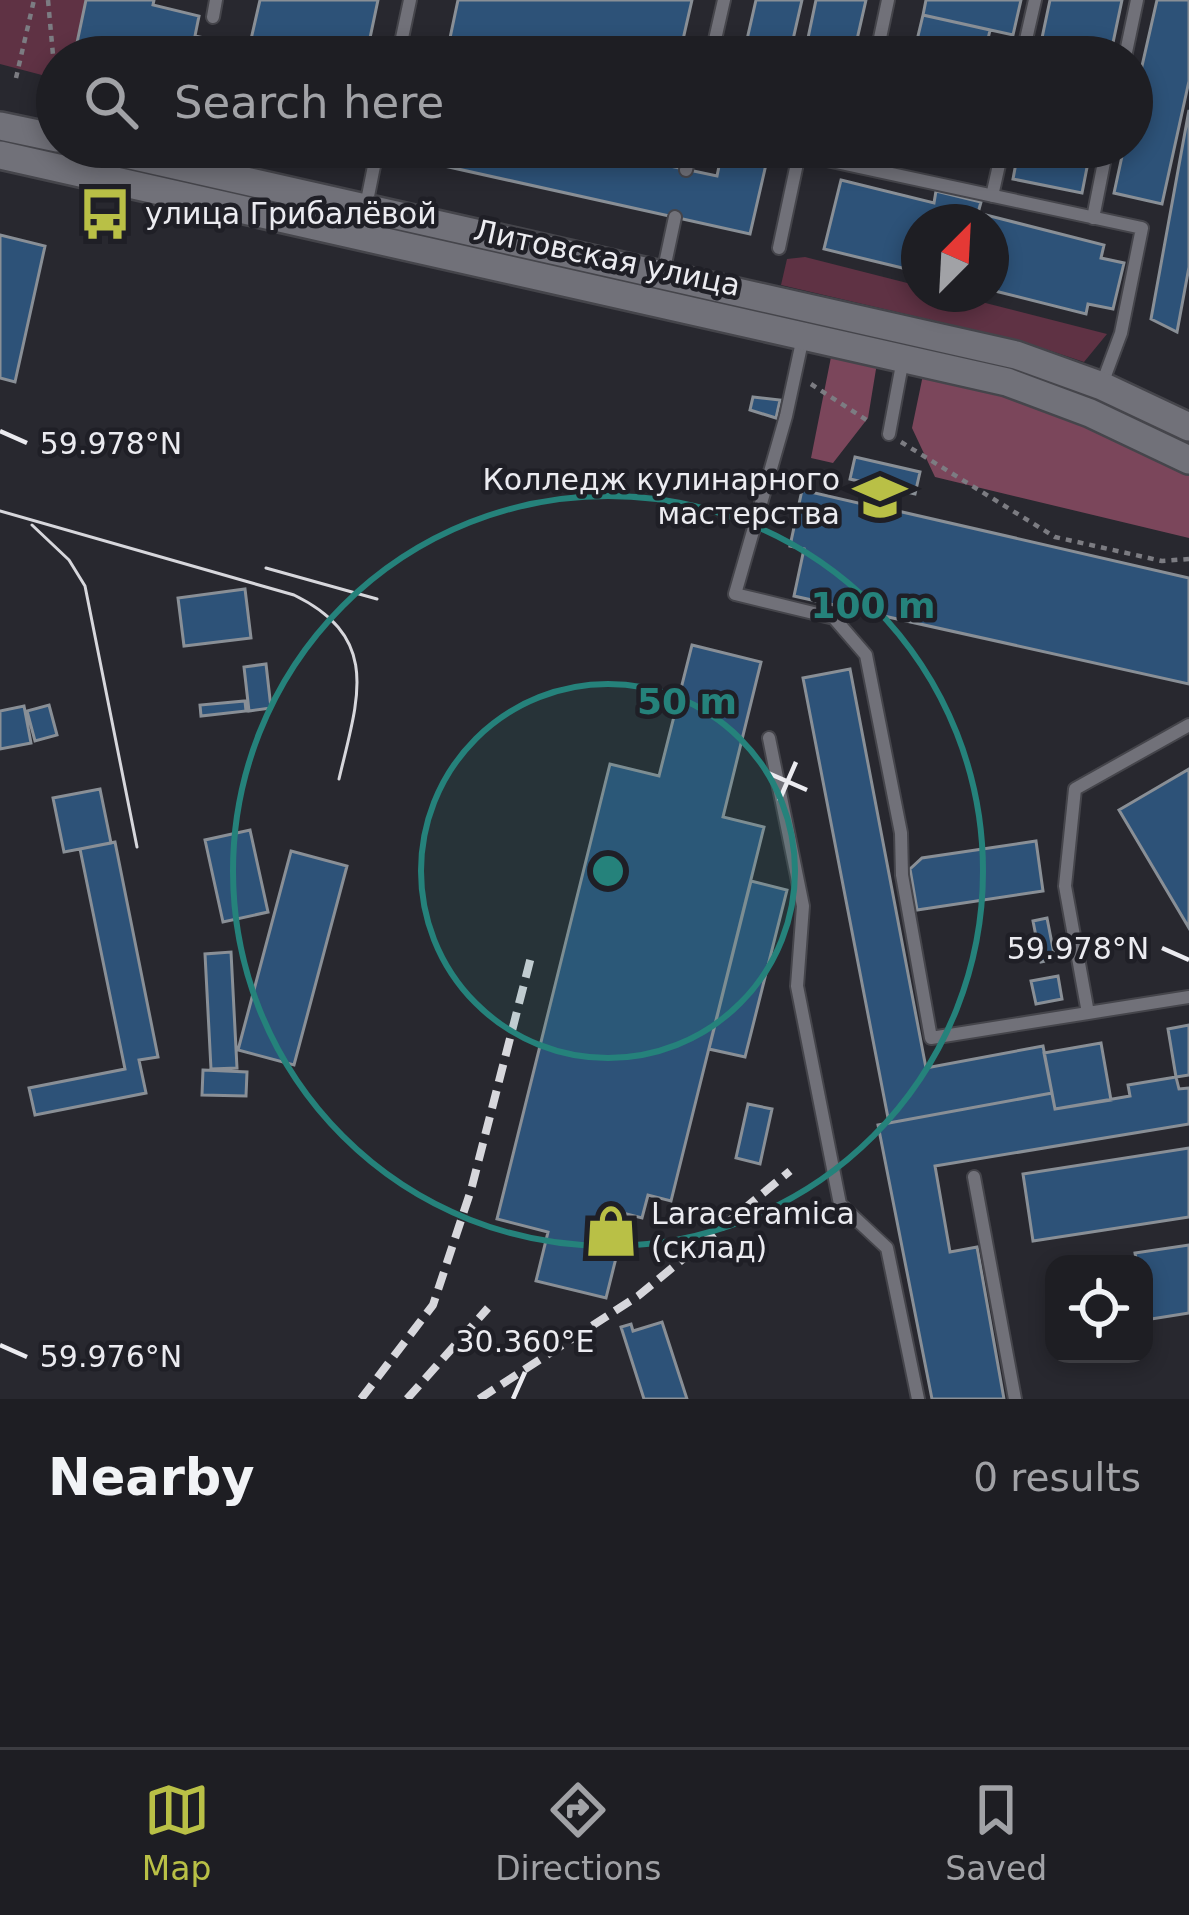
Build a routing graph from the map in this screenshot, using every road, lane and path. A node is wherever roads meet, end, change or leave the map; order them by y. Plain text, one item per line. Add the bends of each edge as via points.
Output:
1 (34, 0) edge
2 (48, 0) edge
3 (216, 0) edge
4 (410, 0) edge
5 (724, 0) edge
6 (888, 0) edge
7 (1035, 0) edge
8 (1137, 0) edge
9 (213, 17) dead end
10 (51, 36) edge
11 (402, 36) edge
12 (716, 36) edge
13 (880, 36) edge
14 (1027, 36) edge
15 (1129, 36) edge
16 (16, 78) dead end
17 (0, 126) edge
18 (36, 134) edge
19 (0, 155) edge
20 (36, 163) edge
21 (57, 168) edge
22 (188, 168) edge
23 (374, 168) edge
24 (796, 168) edge
25 (861, 168) edge
26 (998, 168) edge
27 (1103, 168) edge
28 (992, 196) junction
29 (366, 208) junction
30 (675, 217) dead end
31 (1093, 218) junction
32 (359, 237) junction
33 (779, 248) dead end
34 (663, 274) junction
35 (657, 302) junction
36 (806, 320) junction
37 (909, 329) junction
38 (903, 357) junction
39 (795, 374) junction
40 (1102, 386) junction
41 (1090, 413) junction
42 (889, 434) junction
43 (1185, 437) edge
44 (1189, 559) edge
45 (1189, 725) edge
46 (769, 739) dead end
47 (1189, 997) edge
48 (1088, 1012) junction
49 (974, 1177) dead end
50 (918, 1399) edge
51 (1015, 1399) edge

1 - 16 path
2 - 10 path
3 - 9 lane
4 - 11 lane
5 - 12 lane
6 - 13 lane
7 - 14 lane
8 - 15 lane
17 - 18 street
19 - 20 street, Литовская улица
21 - 32 street, Литовская улица
22 - 29 street, Литовская улица
23 - 29 lane
24 - 33 lane
25 - 28 lane
26 - 28 lane
27 - 31 lane
28 - 31 lane
29 - 32 lane
29 - 34 street, Литовская улица
30 - 34 lane
31 - 40 lane via 1142,228
32 - 35 street, Литовская улица
34 - 35 lane
34 - 36 street, Литовская улица
35 - 36 street, Литовская улица
36 - 37 street, Литовская улица
36 - 38 street, Литовская улица
36 - 39 lane
37 - 38 lane
37 - 40 street, Литовская улица
38 - 41 street, Литовская улица
38 - 42 lane
39 - 42 path
39 - 48 lane via 735,594 834,618 866,655 931,1038
40 - 41 lane
40 - 43 street, Литовская улица
41 - 43 street, Литовская улица
42 - 44 path via 1055,537 1162,561
45 - 48 lane via 1076,789 1065,886
46 - 50 lane via 803,905 797,986 840,1204 887,1248
47 - 48 lane
49 - 51 lane

